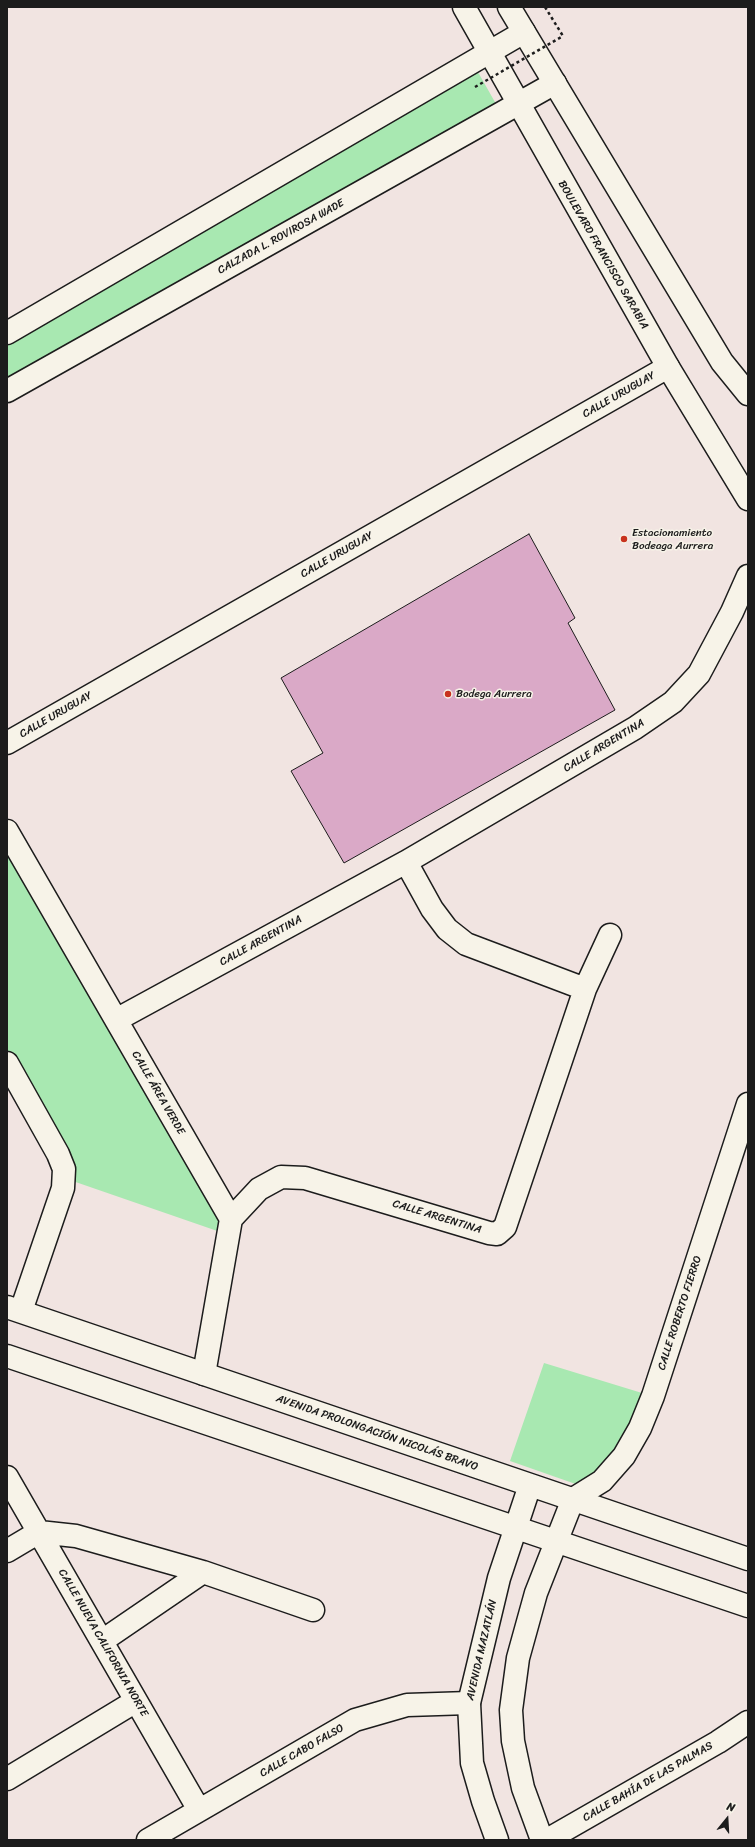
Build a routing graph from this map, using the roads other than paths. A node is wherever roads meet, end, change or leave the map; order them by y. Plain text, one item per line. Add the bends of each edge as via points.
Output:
1 (464, 7) edge
2 (510, 7) edge
3 (524, 32) junction
4 (490, 52) junction
5 (555, 83) junction
6 (517, 104) junction
7 (7, 333) edge
8 (668, 367) junction
9 (7, 391) edge
10 (748, 394) edge
11 (748, 499) edge
12 (748, 576) edge
13 (7, 743) edge
14 (7, 831) edge
15 (406, 862) junction
16 (610, 935) dead end
17 (585, 988) junction
18 (116, 1020) junction
19 (7, 1063) edge
20 (748, 1104) edge
21 (232, 1220) junction
22 (14, 1309) edge
23 (7, 1356) edge
24 (204, 1374) junction
25 (7, 1476) edge
26 (530, 1485) junction
27 (573, 1499) junction
28 (515, 1528) junction
29 (39, 1532) junction
30 (556, 1542) junction
31 (7, 1551) edge
32 (748, 1559) edge
33 (203, 1572) junction
34 (748, 1606) edge
35 (313, 1610) dead end
36 (102, 1641) junction
37 (136, 1701) junction
38 (469, 1703) junction
39 (748, 1722) edge
40 (7, 1779) edge
41 (199, 1810) junction
42 (148, 1840) edge
43 (497, 1840) edge
44 (542, 1840) edge
45 (547, 1840) edge

1 - 4 street, BOULEVARD FRANCISCO SARABIA
2 - 3 street
3 - 4 street
3 - 5 street
4 - 6 street, BOULEVARD FRANCISCO SARABIA
4 - 7 street
5 - 6 street, CALZADA L. ROVIROSA WADE
5 - 10 street via 722,362
6 - 8 street, BOULEVARD FRANCISCO SARABIA
6 - 9 street, CALZADA L. ROVIROSA WADE
8 - 11 street, BOULEVARD FRANCISCO SARABIA
8 - 13 street, CALLE URUGUAY
12 - 15 street, CALLE ARGENTINA via 699,674 673,702 635,728
14 - 18 street, CALLE ÁREA VERDE
15 - 17 street via 432,909 447,929 466,944
15 - 18 street, CALLE ARGENTINA
16 - 17 street, CALLE ARGENTINA
17 - 21 street, CALLE ARGENTINA via 505,1227 498,1234 305,1178 281,1177 259,1189
18 - 21 street, CALLE ÁREA VERDE
19 - 22 street via 58,1154 64,1170 63,1188
20 - 27 street, CALLE ROBERTO FIERRO via 653,1396 640,1428 624,1456 602,1481
21 - 24 street
22 - 24 street, AVENIDA PROLONGACIÓN NICOLÁS BRAVO
23 - 28 street
24 - 26 street, AVENIDA PROLONGACIÓN NICOLÁS BRAVO
25 - 29 street, CALLE NUEVA CALIFORNIA NORTE
26 - 27 street, AVENIDA PROLONGACIÓN NICOLÁS BRAVO
26 - 28 street, AVENIDA MAZATLÁN
27 - 30 street
27 - 32 street, AVENIDA PROLONGACIÓN NICOLÁS BRAVO
28 - 30 street
28 - 38 street, AVENIDA MAZATLÁN via 498,1578
29 - 31 street
29 - 33 street via 76,1536
29 - 36 street, CALLE NUEVA CALIFORNIA NORTE
30 - 34 street
30 - 44 street via 536,1593 518,1658 511,1710 513,1741 522,1788
33 - 35 street
33 - 36 street
36 - 37 street, CALLE NUEVA CALIFORNIA NORTE
37 - 40 street
37 - 41 street, CALLE NUEVA CALIFORNIA NORTE
38 - 41 street, CALLE CABO FALSO via 407,1705 355,1720
38 - 43 street, AVENIDA MAZATLÁN via 472,1763
39 - 45 street, CALLE BAHÍA DE LAS PALMAS via 718,1742
41 - 42 street, CALLE CABO FALSO

